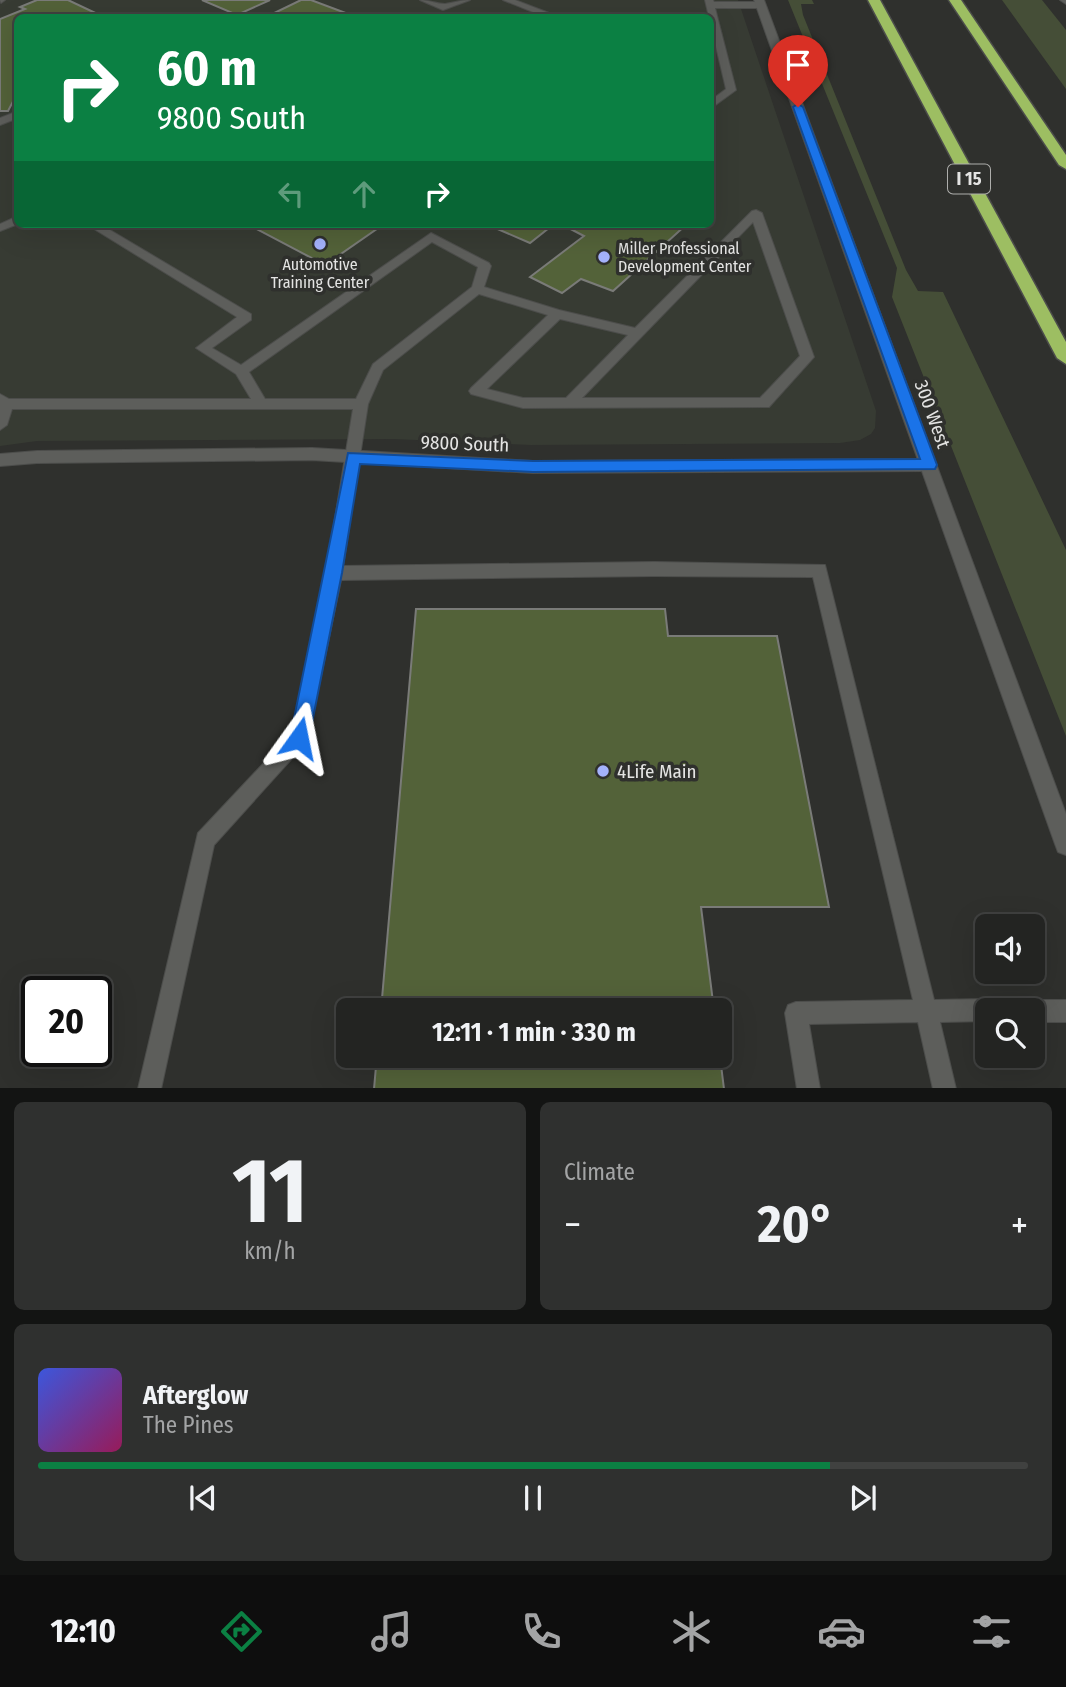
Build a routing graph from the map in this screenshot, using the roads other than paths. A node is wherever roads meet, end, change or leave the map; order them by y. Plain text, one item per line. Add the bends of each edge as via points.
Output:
1 (424, 0) edge
2 (466, 0) edge
3 (507, 0) edge
4 (874, 0) edge
5 (955, 0) edge
6 (709, 2) edge
7 (760, 2) edge
8 (547, 14) edge
9 (714, 23) edge
10 (714, 70) edge
11 (726, 74) junction
12 (714, 103) edge
13 (1066, 165) edge
14 (99, 228) edge
15 (477, 289) junction
16 (557, 314) junction
17 (638, 333) junction
18 (1066, 358) edge
19 (241, 371) junction
20 (2, 402) edge
21 (569, 403) junction
22 (261, 404) junction
23 (361, 404) junction
24 (0, 425) edge
25 (353, 457) junction
26 (0, 460) edge
27 (929, 465) junction
28 (334, 573) junction
29 (1066, 844) edge
30 (925, 1009) junction
31 (975, 1010) edge
32 (1045, 1011) edge
33 (1066, 1011) edge
34 (149, 1088) edge
35 (809, 1088) edge
36 (945, 1088) edge

1 - 2 lane via 443,7
3 - 8 lane
4 - 18 highway, I 15
5 - 13 highway
6 - 7 lane
7 - 27 street, 300 West
9 - 11 lane
10 - 11 lane
11 - 12 lane via 731,90
14 - 19 lane via 246,317 202,348
15 - 16 lane
15 - 19 lane via 485,267 431,237
15 - 23 lane via 378,367
16 - 17 lane
16 - 21 lane via 476,391 523,403
17 - 21 lane
17 - 21 lane via 756,213 807,357 764,403
19 - 22 lane
20 - 22 lane
20 - 24 lane
22 - 23 lane
23 - 25 lane
25 - 26 street, 9800 South
25 - 27 street, 9800 South via 533,467
25 - 28 lane
27 - 29 street, 300 West
28 - 30 lane via 819,570
28 - 34 lane via 299,738 205,840
30 - 31 lane
30 - 35 lane via 796,1013
30 - 36 lane
32 - 33 lane

